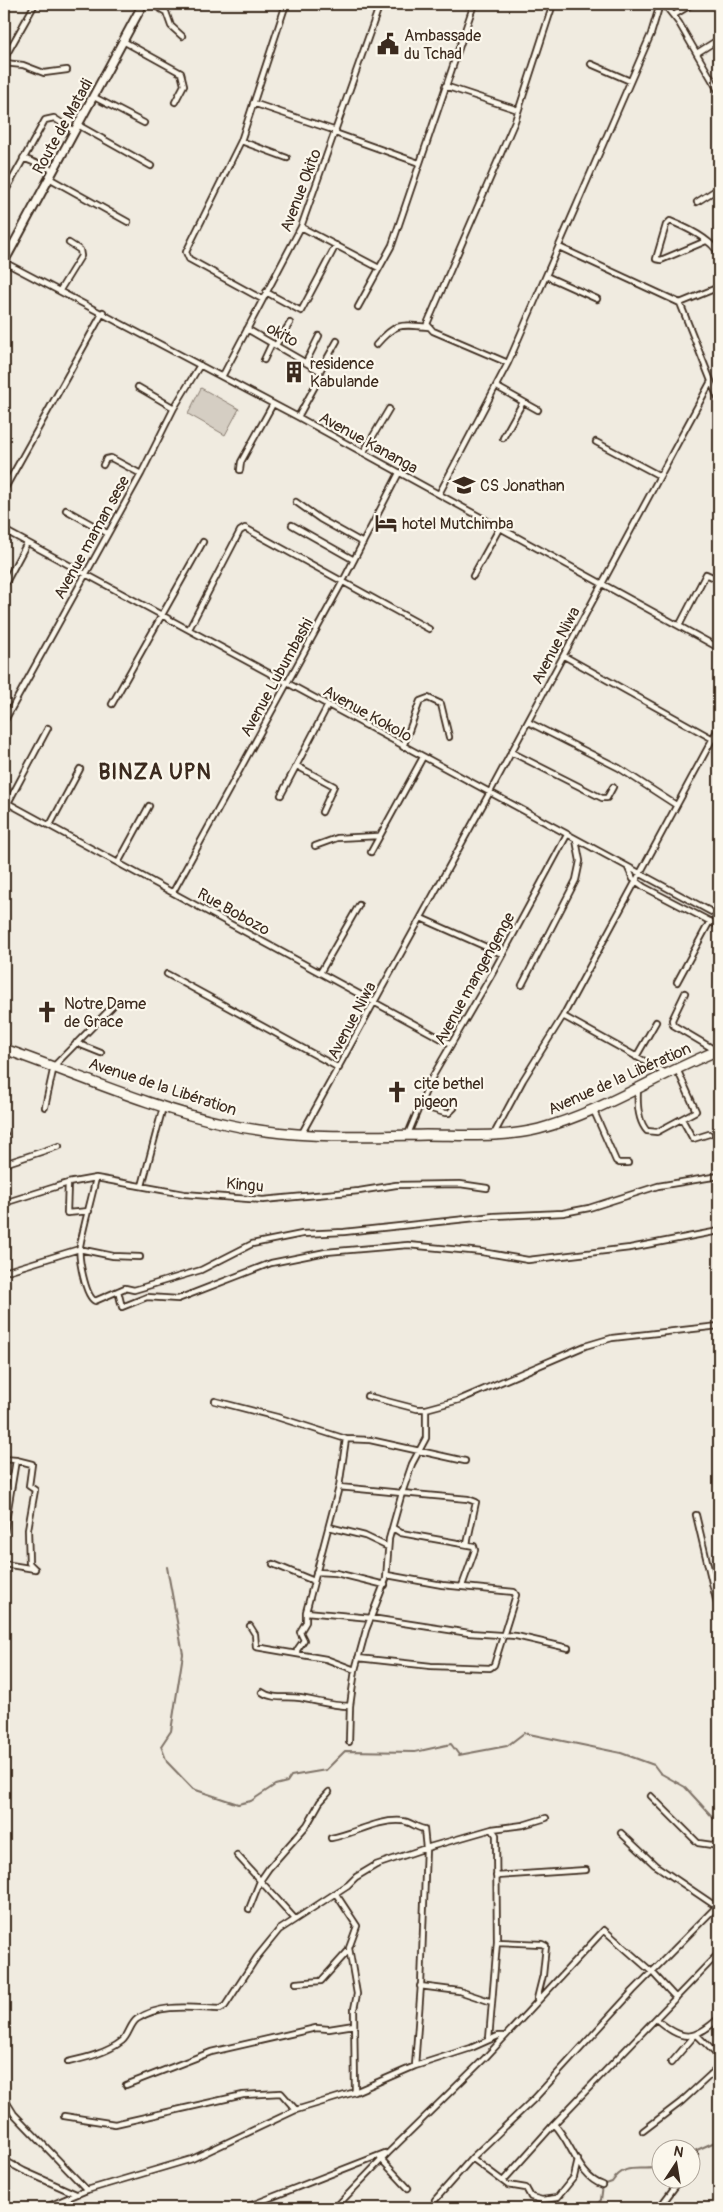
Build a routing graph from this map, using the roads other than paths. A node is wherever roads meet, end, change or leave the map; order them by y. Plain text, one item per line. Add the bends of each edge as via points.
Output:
1 (35, 4) edge
2 (143, 4) edge
3 (152, 4) edge
4 (286, 4) edge
5 (360, 4) edge
6 (380, 4) edge
7 (474, 4) edge
8 (553, 4) edge
9 (660, 4) edge
10 (664, 4) edge
11 (692, 4) edge
12 (378, 10) junction
13 (674, 15) junction
14 (182, 36) dead end
15 (719, 39) edge
16 (123, 41) junction
17 (697, 54) junction
18 (4, 61) edge
19 (592, 64) dead end
20 (67, 70) dead end
21 (630, 81) junction
22 (445, 86) junction
23 (719, 92) edge
24 (94, 97) junction
25 (175, 102) dead end
26 (253, 103) junction
27 (518, 110) junction
28 (144, 123) dead end
29 (76, 128) junction
30 (335, 132) junction
31 (241, 141) junction
32 (23, 158) junction
33 (286, 158) dead end
34 (419, 163) junction
35 (151, 166) dead end
36 (53, 170) junction
37 (49, 178) junction
38 (719, 188) edge
39 (4, 194) edge
40 (697, 202) dead end
41 (128, 222) dead end
42 (301, 227) junction
43 (706, 241) junction
44 (69, 243) dead end
45 (336, 245) junction
46 (559, 247) junction
47 (719, 255) edge
48 (4, 262) edge
49 (379, 268) junction
50 (546, 276) junction
51 (719, 287) edge
52 (60, 290) junction
53 (266, 292) junction
54 (597, 298) dead end
55 (262, 299) junction
56 (680, 303) junction
57 (358, 307) dead end
58 (103, 312) junction
59 (290, 323) dead end
60 (428, 327) junction
61 (247, 329) junction
62 (319, 336) dead end
63 (338, 341) dead end
64 (274, 344) junction
65 (376, 345) dead end
66 (264, 360) dead end
67 (306, 362) junction
68 (508, 363) junction
69 (200, 365) junction
70 (320, 371) junction
71 (222, 376) junction
72 (710, 383) junction
73 (497, 387) junction
74 (138, 388) dead end
75 (719, 400) edge
76 (523, 402) junction
77 (273, 404) junction
78 (174, 408) junction
79 (389, 409) dead end
80 (538, 410) dead end
81 (298, 418) junction
82 (504, 438) dead end
83 (596, 442) dead end
84 (363, 453) junction
85 (103, 465) dead end
86 (240, 470) dead end
87 (399, 473) junction
88 (141, 474) junction
89 (660, 476) junction
90 (4, 490) edge
91 (439, 494) junction
92 (296, 502) dead end
93 (66, 510) dead end
94 (292, 525) dead end
95 (500, 527) junction
96 (4, 530) edge
97 (107, 533) junction
98 (203, 542) dead end
99 (362, 542) junction
100 (27, 543) junction
101 (354, 560) junction
102 (85, 574) junction
103 (473, 576) dead end
104 (719, 580) edge
105 (343, 582) junction
106 (601, 585) junction
107 (4, 586) edge
108 (161, 615) junction
109 (679, 626) junction
110 (189, 629) junction
111 (429, 629) dead end
112 (719, 648) edge
113 (564, 656) junction
114 (288, 682) junction
115 (112, 704) dead end
116 (328, 705) junction
117 (4, 722) edge
118 (528, 722) junction
119 (719, 727) edge
120 (48, 728) dead end
121 (449, 737) dead end
122 (713, 739) junction
123 (403, 747) junction
124 (512, 752) junction
125 (423, 758) junction
126 (296, 766) junction
127 (80, 769) dead end
128 (613, 787) dead end
129 (490, 792) junction
130 (281, 795) dead end
131 (6, 802) edge
132 (676, 805) junction
133 (149, 806) dead end
134 (322, 812) dead end
135 (50, 825) junction
136 (567, 835) junction
137 (378, 836) junction
138 (576, 840) junction
139 (315, 846) dead end
140 (371, 852) dead end
141 (118, 863) junction
142 (628, 868) junction
143 (641, 874) junction
144 (636, 882) junction
145 (173, 892) junction
146 (360, 905) dead end
147 (719, 915) edge
148 (421, 918) junction
149 (712, 922) junction
150 (719, 926) edge
151 (502, 954) junction
152 (320, 973) junction
153 (167, 974) dead end
154 (677, 982) dead end
155 (522, 985) dead end
156 (685, 993) dead end
157 (374, 1003) junction
158 (112, 1007) dead end
159 (563, 1016) junction
160 (656, 1022) dead end
161 (76, 1043) junction
162 (452, 1044) junction
163 (4, 1049) edge
164 (718, 1050) edge
165 (101, 1052) dead end
166 (636, 1057) junction
167 (54, 1066) junction
168 (339, 1068) junction
169 (676, 1068) junction
170 (666, 1073) junction
171 (638, 1087) junction
172 (163, 1106) junction
173 (421, 1106) junction
174 (45, 1107) dead end
175 (454, 1108) dead end
176 (593, 1108) junction
177 (682, 1119) junction
178 (302, 1133) junction
179 (494, 1134) junction
180 (709, 1134) dead end
181 (407, 1136) junction
182 (59, 1146) dead end
183 (628, 1163) dead end
184 (4, 1164) edge
185 (719, 1176) edge
186 (96, 1178) junction
187 (68, 1183) junction
188 (142, 1186) junction
189 (487, 1188) dead end
190 (4, 1203) edge
191 (89, 1211) junction
192 (719, 1231) edge
193 (79, 1249) junction
194 (140, 1257) dead end
195 (4, 1272) edge
196 (118, 1291) junction
197 (719, 1326) edge
198 (367, 1396) dead end
199 (215, 1401) dead end
200 (426, 1409) junction
201 (346, 1439) junction
202 (418, 1450) junction
203 (4, 1459) edge
204 (16, 1460) junction
205 (465, 1461) dead end
206 (339, 1488) junction
207 (402, 1493) junction
208 (696, 1515) dead end
209 (329, 1527) junction
210 (393, 1528) junction
211 (4, 1533) edge
212 (466, 1544) junction
213 (388, 1547) junction
214 (4, 1564) edge
215 (273, 1564) dead end
216 (316, 1572) junction
217 (387, 1575) junction
218 (314, 1581) junction
219 (384, 1585) junction
220 (462, 1586) junction
221 (306, 1612) junction
222 (719, 1612) edge
223 (371, 1618) junction
224 (250, 1626) dead end
225 (504, 1635) junction
226 (568, 1648) dead end
227 (297, 1654) junction
228 (358, 1658) junction
229 (355, 1670) junction
230 (262, 1692) dead end
231 (350, 1706) junction
232 (349, 1742) dead end
233 (329, 1792) dead end
234 (651, 1796) dead end
235 (546, 1818) dead end
236 (492, 1830) junction
237 (621, 1833) dead end
238 (330, 1838) dead end
239 (719, 1846) edge
240 (426, 1848) junction
241 (237, 1855) dead end
242 (586, 1870) dead end
243 (496, 1876) junction
244 (260, 1881) junction
245 (336, 1894) junction
246 (718, 1905) edge
247 (249, 1909) dead end
248 (296, 1919) junction
249 (497, 1942) junction
250 (349, 1950) junction
251 (719, 1953) edge
252 (653, 1973) junction
253 (296, 1983) dead end
254 (420, 1986) junction
255 (676, 1998) junction
256 (536, 2001) junction
257 (492, 2002) junction
258 (719, 2018) edge
259 (656, 2019) junction
260 (354, 2025) junction
261 (696, 2034) junction
262 (503, 2036) junction
263 (489, 2039) junction
264 (719, 2057) edge
265 (68, 2062) dead end
266 (671, 2063) dead end
267 (414, 2066) junction
268 (719, 2067) edge
269 (126, 2085) dead end
270 (356, 2092) junction
271 (4, 2098) edge
272 (296, 2110) junction
273 (64, 2116) dead end
274 (554, 2124) junction
275 (643, 2131) dead end
276 (380, 2158) junction
277 (472, 2158) junction
278 (4, 2160) edge
279 (578, 2160) junction
280 (503, 2181) junction
281 (603, 2185) dead end
282 (408, 2188) dead end
283 (87, 2190) junction
284 (672, 2190) edge
285 (76, 2194) junction
286 (435, 2200) dead end
287 (44, 2208) edge
288 (244, 2208) edge
289 (335, 2208) edge
290 (659, 2208) edge

1 - 18 street
2 - 16 main road, Route de Matadi
3 - 14 street via 166,12 171,26
4 - 26 street
5 - 12 street
6 - 12 street, Avenue Okito
7 - 22 street
8 - 27 street
9 - 21 street via 651,34
10 - 13 street
11 - 13 street
12 - 30 street, Avenue Okito
13 - 17 street
15 - 17 street
16 - 24 main road, Route de Matadi
16 - 25 street via 181,73 184,86
17 - 23 street
18 - 20 street via 44,73
19 - 21 street
21 - 46 street
22 - 27 street
22 - 34 street
24 - 28 street
24 - 29 main road, Route de Matadi
26 - 30 street
26 - 31 street
27 - 60 street
29 - 32 street via 54,118 45,120
29 - 35 street
29 - 36 main road, Route de Matadi
30 - 34 street
30 - 42 street, Avenue Okito
31 - 33 street
31 - 55 street via 187,248 187,256
32 - 36 street
32 - 39 street
34 - 49 street via 392,245
36 - 37 main road, Route de Matadi
37 - 41 street
37 - 48 main road, Route de Matadi
38 - 40 street
42 - 45 street
42 - 53 street, Avenue Okito
43 - 43 street via 661,260 656,259 667,222 673,222
43 - 47 street via 715,247
44 - 52 street via 80,250 81,256
45 - 49 street
45 - 53 street via 301,311
46 - 50 street
46 - 56 street
48 - 52 street, Avenue Kananga
49 - 57 street
50 - 54 street
50 - 68 street
51 - 56 street
52 - 58 street, Avenue Kananga
53 - 55 street, Avenue Okito
55 - 61 street, Avenue Okito
56 - 72 street
58 - 69 street, Avenue Kananga
58 - 90 street
59 - 64 street, okito
60 - 65 street via 394,326
60 - 68 street
61 - 64 street, okito
61 - 71 street, Avenue Okito
62 - 67 street, okito
63 - 70 street
64 - 66 street, okito
64 - 67 street, okito
67 - 70 street, okito
68 - 73 street
69 - 71 street, Avenue Kananga
69 - 78 street, Avenue maman sese
70 - 81 street via 320,377
71 - 77 street, Avenue Kananga
72 - 75 street
72 - 89 street, Avenue Niwa
73 - 76 street
73 - 91 street
74 - 78 street
76 - 80 street
76 - 82 street
77 - 81 street, Avenue Kananga
77 - 86 street via 241,462
78 - 88 street, Avenue maman sese
79 - 84 street
81 - 84 street, Avenue Kananga
83 - 89 street
84 - 87 street, Avenue Kananga
85 - 88 street via 106,459 111,458
87 - 91 street, Avenue Kananga
87 - 99 street, Avenue Lubumbashi
88 - 97 street, Avenue maman sese
89 - 106 street, Avenue Niwa
91 - 95 street, Avenue Kananga
92 - 99 street
93 - 97 street
94 - 101 street
95 - 103 street
95 - 106 street, Avenue Kananga
96 - 100 street, Avenue Kokolo
97 - 102 street, Avenue maman sese
98 - 108 street
99 - 101 street, Avenue Lubumbashi
100 - 102 street, Avenue Kokolo
100 - 107 street
101 - 105 street, Avenue Lubumbashi
102 - 108 street, Avenue Kokolo
102 - 117 street, Avenue maman sese
104 - 109 street via 706,574
105 - 110 street via 242,528
105 - 111 street
105 - 114 street, Avenue Lubumbashi
106 - 109 street, Avenue Kananga
106 - 113 street, Avenue Niwa
108 - 110 street, Avenue Kokolo
108 - 115 street
109 - 112 street, Avenue Kananga
110 - 114 street, Avenue Kokolo
113 - 118 street, Avenue Niwa
113 - 122 street
114 - 116 street, Avenue Kokolo
114 - 145 street, Avenue Lubumbashi
116 - 123 street, Avenue Kokolo
116 - 126 street
118 - 124 street, Avenue Niwa
118 - 132 street via 619,768
119 - 122 street
120 - 131 street
121 - 123 street via 441,704 428,698 420,702
122 - 132 street
123 - 125 street, Avenue Kokolo
124 - 128 street via 602,798 606,798
124 - 129 street, Avenue Niwa
125 - 129 street, Avenue Kokolo
125 - 137 street
126 - 130 street
126 - 134 street via 334,786
127 - 135 street
129 - 136 street, Avenue Kokolo
129 - 148 street, Avenue Niwa
131 - 135 street, Rue Bobozo
132 - 143 street
133 - 141 street
135 - 141 street, Rue Bobozo
136 - 138 street, Avenue Kokolo
136 - 151 street, Avenue mangengenge
137 - 139 street via 337,838
137 - 140 street
138 - 142 street, Avenue Kokolo
138 - 155 street via 580,861 576,880
141 - 145 street, Rue Bobozo
142 - 143 street, Avenue Kokolo
142 - 144 street
143 - 144 street
143 - 147 street, Avenue Kokolo
144 - 149 street
144 - 159 street
145 - 152 street, Rue Bobozo
146 - 152 street
147 - 149 street
148 - 151 street
148 - 157 street, Avenue Niwa
149 - 150 street
149 - 154 street
151 - 162 street, Avenue mangengenge
152 - 157 street, Rue Bobozo
153 - 168 street
156 - 164 street via 672,1025
157 - 162 street, Rue Bobozo
157 - 168 street, Avenue Niwa
158 - 161 street
159 - 166 street
159 - 179 street
160 - 166 street
161 - 165 street
161 - 167 street
162 - 173 street, Avenue mangengenge via 430,1081
163 - 167 highway, Avenue de la Libération
164 - 169 highway, Avenue de la Libération
166 - 170 street
167 - 172 highway, Avenue de la Libération
167 - 174 street
168 - 178 street, Avenue Niwa
169 - 170 highway, Avenue de la Libération
169 - 177 street via 697,1109
170 - 171 highway, Avenue de la Libération
171 - 176 highway, Avenue de la Libération
171 - 177 street via 638,1106 646,1131 656,1132
172 - 178 highway, Avenue de la Libération via 226,1124
172 - 188 street
173 - 175 street via 445,1113
173 - 181 street, Avenue mangengenge
176 - 179 highway, Avenue de la Libération via 540,1128
176 - 183 street via 616,1161
177 - 180 street via 693,1139
178 - 181 highway, Avenue de la Libération
179 - 181 highway, Avenue de la Libération
182 - 184 street
185 - 196 street via 658,1186 563,1213 494,1216 302,1234 252,1244 202,1270 163,1283
186 - 187 street, Kingu
186 - 188 street, Kingu
186 - 191 street
187 - 190 street, Kingu
187 - 191 street via 67,1213
188 - 189 street, Kingu via 184,1194 263,1200 396,1185 460,1184
191 - 193 street
192 - 196 street via 622,1250 528,1260 408,1245 326,1252 271,1263 178,1299 147,1297 122,1307
193 - 194 street via 113,1256
193 - 195 street
193 - 196 street via 90,1298 95,1301
197 - 200 street via 612,1338 585,1346 459,1400
198 - 200 street
199 - 201 street
200 - 202 street via 427,1430
201 - 202 street via 370,1440
201 - 206 street
202 - 205 street
202 - 207 street
203 - 204 street
204 - 211 street
204 - 214 street via 32,1464 29,1486 34,1490 28,1529 29,1563 35,1569
206 - 207 street
206 - 209 street
207 - 210 street
207 - 212 street via 476,1502
208 - 222 street
209 - 213 street via 365,1536
209 - 216 street
210 - 212 street via 408,1534
210 - 213 street
212 - 220 street via 474,1546 474,1550
213 - 217 street
215 - 218 street
216 - 218 street
216 - 219 street via 336,1573
217 - 219 street
217 - 220 street
218 - 221 street
219 - 223 street
220 - 225 street via 514,1592 516,1595
221 - 223 street
221 - 227 street via 306,1622 300,1632 304,1640
223 - 225 street
223 - 228 street
224 - 227 street via 255,1634 256,1647
225 - 226 street
225 - 228 street via 490,1668
227 - 229 street via 326,1659
228 - 229 street
229 - 231 street
230 - 231 street via 272,1697 294,1697 328,1706
231 - 232 street
233 - 244 street via 307,1825
234 - 239 street via 698,1843
235 - 236 street
236 - 240 street
236 - 243 street via 496,1835
237 - 246 street via 656,1865
238 - 240 street via 348,1836 381,1823 405,1821 424,1829
240 - 245 street via 376,1865 356,1876
240 - 254 street
241 - 244 street
242 - 243 street
243 - 249 street
244 - 247 street
244 - 248 street
245 - 248 street
245 - 250 street via 356,1924
246 - 252 street
248 - 265 street via 270,1940 225,2006 160,2009 134,2022 121,2042 90,2057
249 - 256 street via 546,1946
249 - 257 street
250 - 253 street via 321,1981
250 - 260 street via 357,1994
251 - 255 street
252 - 255 street
252 - 256 street via 605,1930
252 - 277 street via 535,2098
254 - 257 street via 459,1991
254 - 267 street
255 - 259 street
256 - 262 street
257 - 263 street
258 - 261 street
259 - 261 street via 676,2035
259 - 274 street
260 - 269 street via 316,2028 211,2052
260 - 270 street
261 - 264 street
261 - 266 street
262 - 263 street
262 - 276 street
263 - 267 street
267 - 270 street
268 - 275 street
270 - 272 street
271 - 283 street via 14,2114
272 - 273 street via 282,2093 243,2094 115,2124
272 - 283 street via 192,2159
274 - 279 street
274 - 280 street
276 - 282 street
276 - 288 street
276 - 289 street
277 - 280 street
277 - 286 street
278 - 285 street
279 - 280 street via 574,2176 557,2198 542,2200 531,2197 527,2188 511,2186
279 - 281 street via 587,2177
283 - 285 street
284 - 290 street
285 - 287 street

